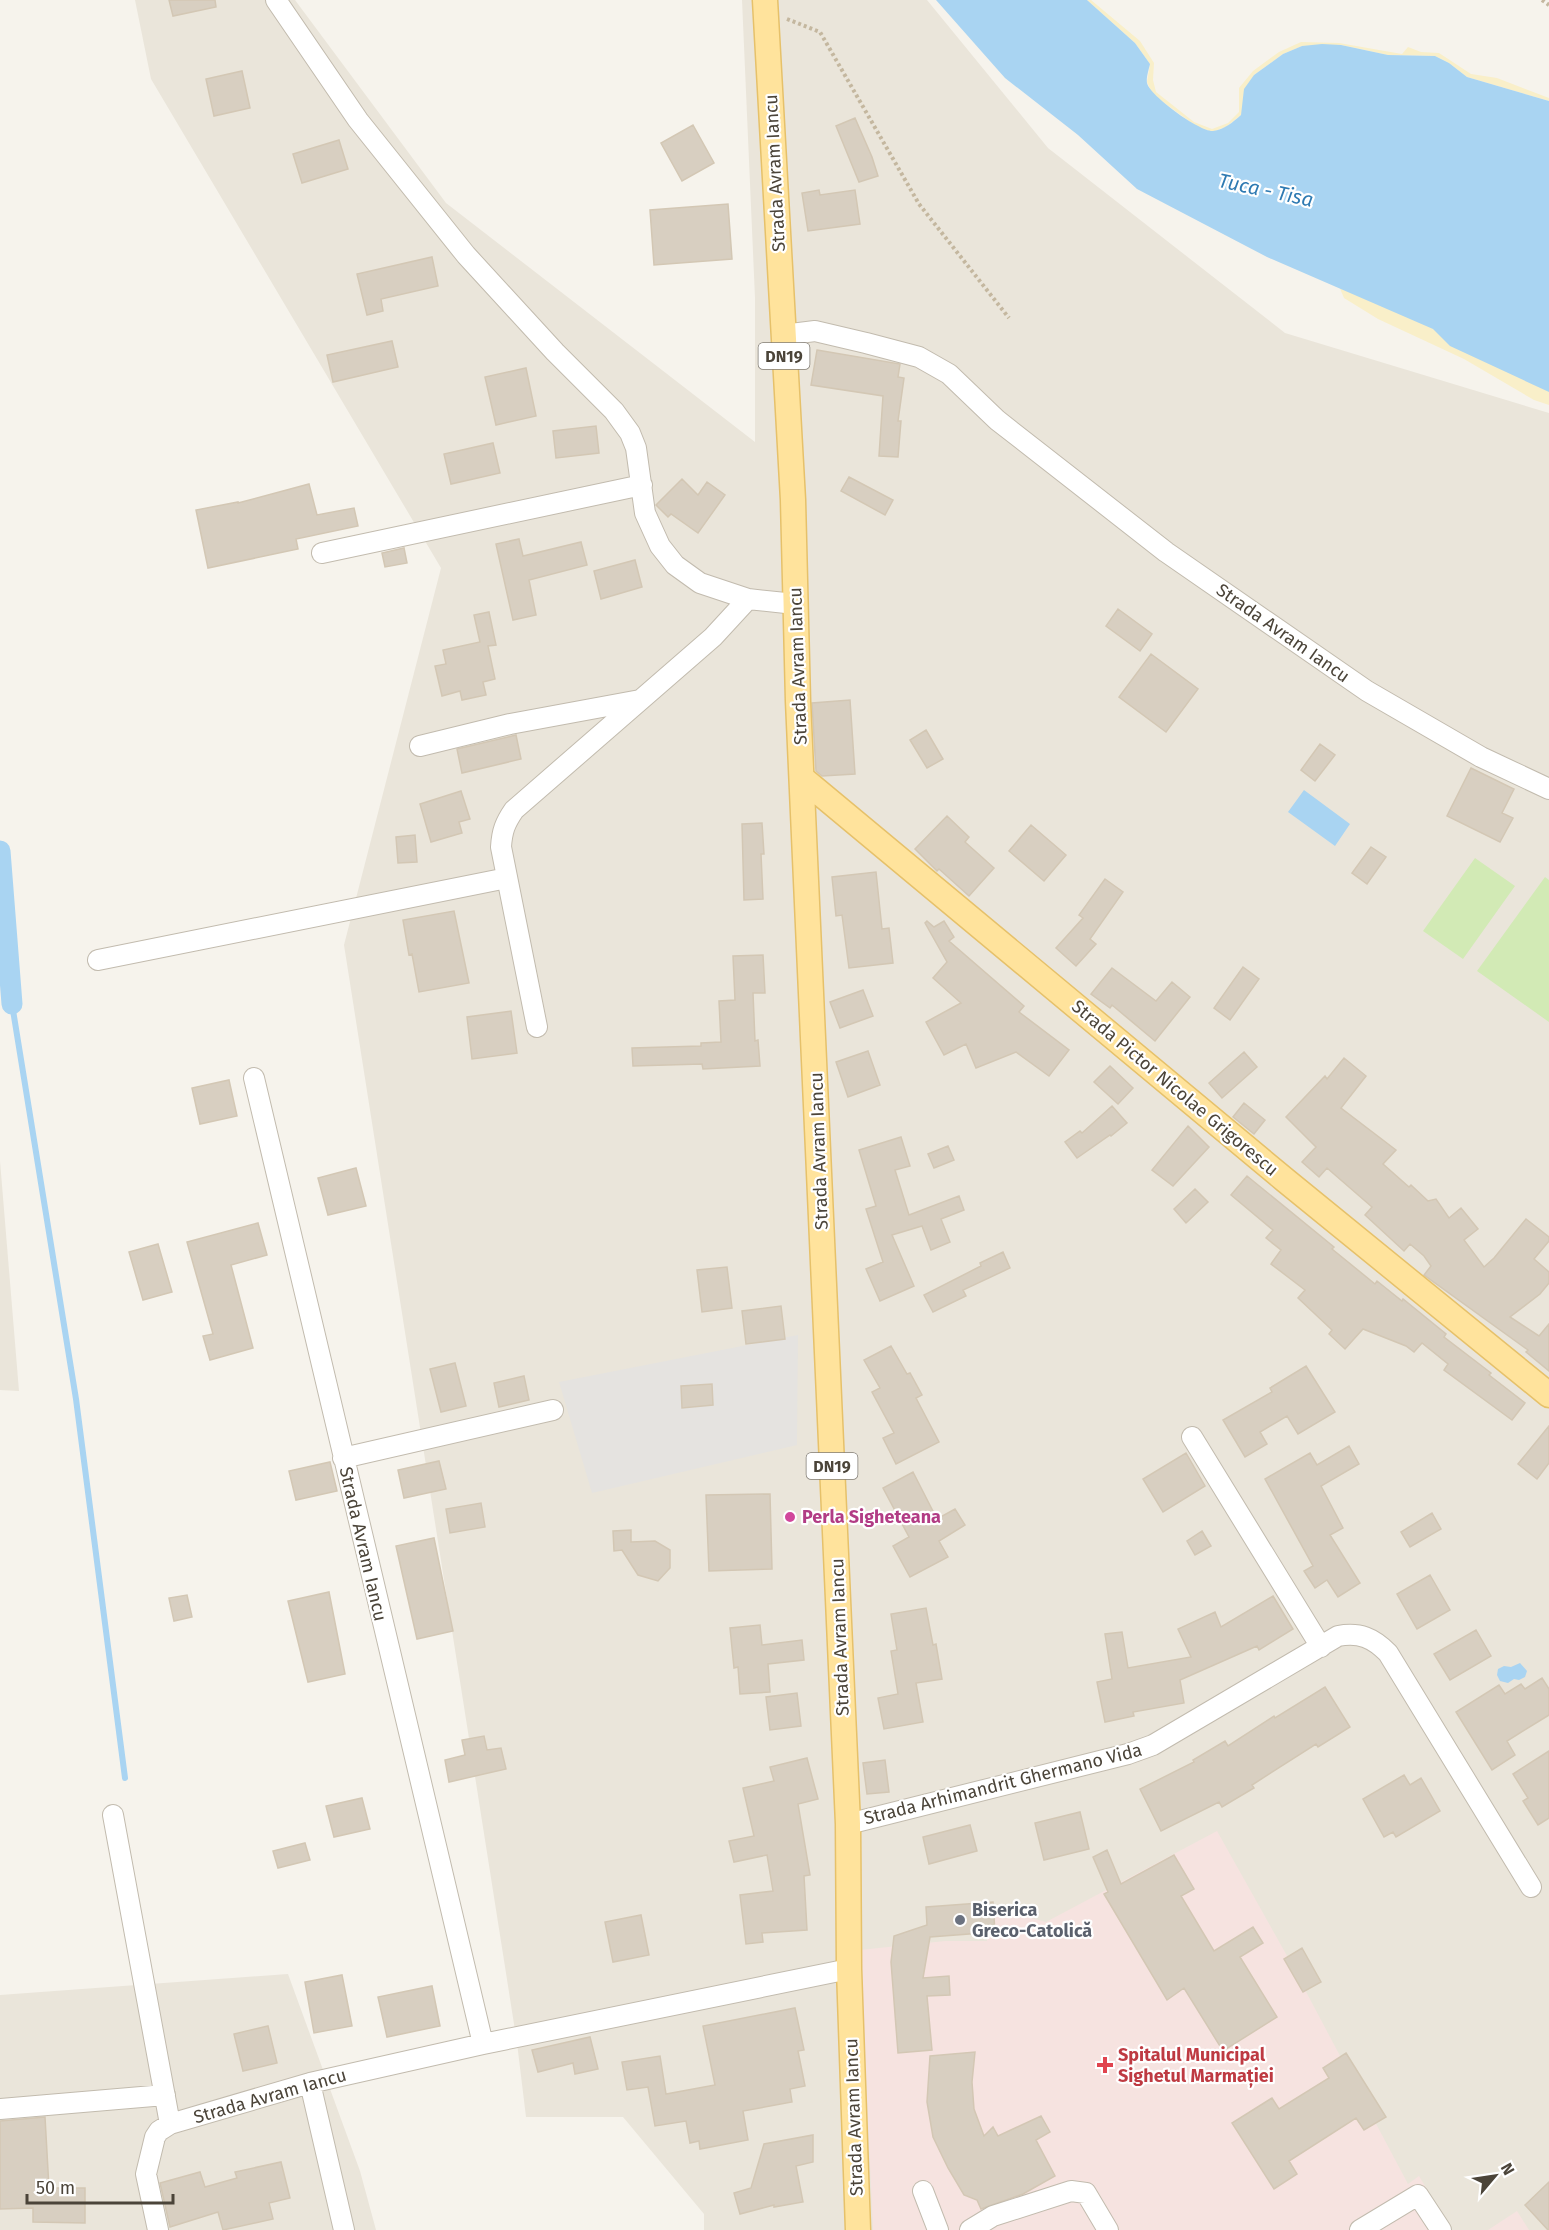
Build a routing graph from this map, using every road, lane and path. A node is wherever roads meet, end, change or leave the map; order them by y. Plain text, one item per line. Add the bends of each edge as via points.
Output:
1 (276, 0) edge
2 (1542, 0) edge
3 (1549, 5) edge
4 (766, 6) edge
5 (1009, 318) dead end
6 (783, 334) junction
7 (642, 485) junction
8 (322, 553) dead end
9 (748, 599) junction
10 (795, 604) junction
11 (641, 700) junction
12 (420, 746) dead end
13 (803, 779) junction
14 (1549, 789) edge
15 (507, 878) junction
16 (98, 960) dead end
17 (537, 1027) dead end
18 (254, 1078) dead end
19 (1549, 1395) edge
20 (553, 1410) dead end
21 (1192, 1437) dead end
22 (342, 1458) junction
23 (1321, 1647) junction
24 (112, 1815) dead end
25 (848, 1824) junction
26 (1531, 1887) dead end
27 (849, 1969) junction
28 (483, 2044) junction
29 (310, 2083) junction
30 (165, 2095) junction
31 (0, 2109) edge
32 (170, 2124) junction
33 (922, 2191) dead end
34 (1100, 2227) edge
35 (158, 2230) edge
36 (344, 2230) edge
37 (858, 2230) edge
38 (938, 2230) edge
39 (970, 2230) edge
40 (1360, 2230) edge
41 (1441, 2230) edge

1 - 7 street via 358,120 466,255 614,411 636,448
2 - 3 path
4 - 5 path via 820,32 919,204
4 - 6 main road, Strada Avram Iancu / DN19
6 - 10 main road, Strada Avram Iancu / DN19 via 794,500
6 - 14 street, Strada Avram Iancu via 815,331 866,343 919,357 949,374 997,420 1166,552 1367,691 1480,757
7 - 8 street
7 - 9 street via 645,513 652,530 675,565 700,583
9 - 10 street
9 - 11 street via 713,637
10 - 13 main road, Strada Avram Iancu / DN19
11 - 12 street via 510,724
11 - 15 street via 510,816 502,829 501,847
13 - 19 main road, Strada Pictor Nicolae Grigorescu
13 - 25 main road, Strada Avram Iancu / DN19
15 - 16 street
15 - 17 street
18 - 22 street, Strada Avram Iancu
20 - 22 street
21 - 23 street
22 - 28 street, Strada Avram Iancu
23 - 25 street, Strada Arhimandrit Ghermano Vida via 1154,1745
23 - 26 street, Strada Arhimandrit Ghermano Vida via 1338,1636 1352,1634 1377,1642 1388,1653
24 - 30 street
25 - 27 main road, Strada Avram Iancu / DN19
27 - 28 street, Strada Avram Iancu
27 - 37 main road, Strada Avram Iancu / DN19
28 - 29 street, Strada Avram Iancu
29 - 32 street, Strada Avram Iancu
29 - 36 street
30 - 31 street
30 - 32 street
32 - 35 street, Strada Avram Iancu via 155,2137 146,2174
33 - 38 street
34 - 39 street via 1086,2193 1071,2191 993,2216
40 - 41 street via 1418,2195

